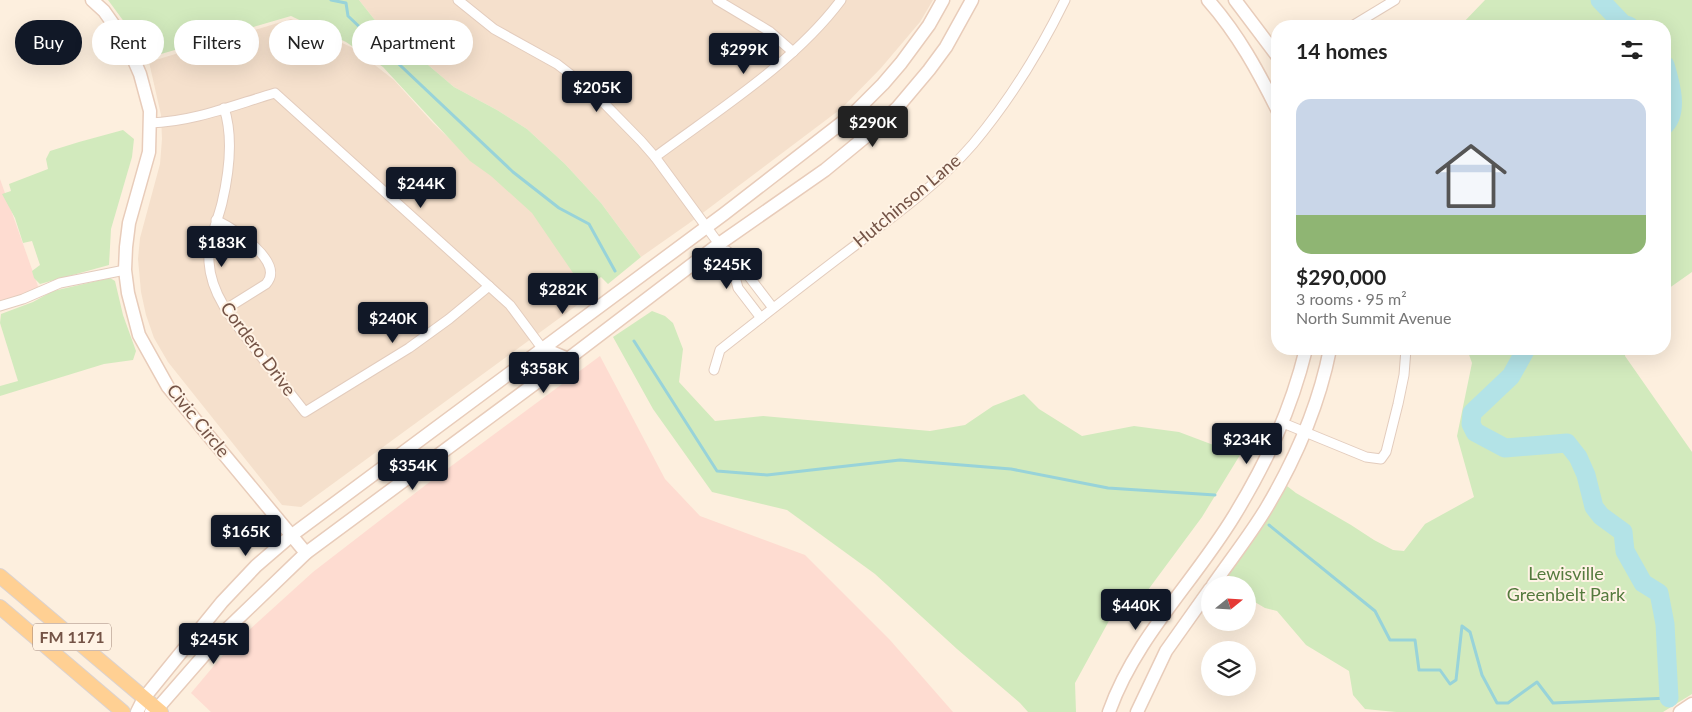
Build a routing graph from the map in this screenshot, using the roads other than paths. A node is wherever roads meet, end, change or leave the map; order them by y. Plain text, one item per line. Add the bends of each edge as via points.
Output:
1 (92, 0) edge
2 (458, 0) edge
3 (717, 0) edge
4 (841, 0) edge
5 (943, 0) edge
6 (972, 0) edge
7 (1065, 0) edge
8 (1208, 0) edge
9 (1235, 0) edge
10 (1395, 0) edge
11 (1362, 20) edge
12 (1271, 48) edge
13 (793, 52) junction
14 (1271, 97) edge
15 (224, 108) junction
16 (150, 123) junction
17 (655, 157) junction
18 (216, 220) junction
19 (707, 227) junction
20 (719, 244) junction
21 (125, 270) junction
22 (489, 286) junction
23 (0, 306) edge
24 (773, 308) junction
25 (226, 309) junction
26 (761, 318) junction
27 (542, 348) junction
28 (1304, 355) edge
29 (1329, 355) edge
30 (1406, 355) edge
31 (568, 359) junction
32 (714, 370) dead end
33 (1283, 423) junction
34 (1305, 430) junction
35 (292, 535) junction
36 (306, 553) junction
37 (1197, 568) junction
38 (0, 576) edge
39 (1205, 576) edge
40 (1219, 576) edge
41 (1201, 602) edge
42 (0, 607) edge
43 (144, 698) junction
44 (1692, 704) edge
45 (156, 711) edge
46 (123, 712) edge
47 (137, 712) edge
48 (1109, 712) edge
49 (1136, 712) edge
50 (1680, 712) edge

1 - 16 main road, Civic Circle via 126,42 140,74
2 - 17 street via 494,29 557,64 592,91
3 - 13 street via 768,31
4 - 13 street
5 - 19 main road via 929,26 901,63 853,114
6 - 20 main road via 946,47 897,108 825,170
7 - 24 street, Hutchinson Lane via 1017,85 947,171 891,219
8 - 14 main road via 1236,34
9 - 12 main road
10 - 11 street
13 - 17 street
15 - 16 street via 181,120
15 - 18 street, Cordero Drive via 229,157
15 - 22 street via 275,93
16 - 21 main road, Civic Circle via 149,152 129,223
17 - 19 street
18 - 25 street, Cordero Drive via 209,263 213,283
18 - 25 street via 266,258 271,268 271,277 266,284
19 - 20 street
19 - 27 main road
20 - 24 street via 734,257
20 - 26 street via 732,266 738,288
20 - 31 main road
21 - 23 street via 60,283
21 - 35 main road, Civic Circle via 139,334 168,386
22 - 25 street, Cordero Drive via 409,348 305,412
22 - 27 street via 518,314
24 - 26 street, Hutchinson Lane
26 - 32 street, Hutchinson Lane via 720,350
27 - 31 main road
27 - 35 main road
28 - 33 main road
29 - 34 main road via 1324,381
30 - 34 street via 1398,404 1386,452 1381,459 1366,456
31 - 36 main road
33 - 34 street
33 - 37 main road via 1234,517
34 - 40 main road via 1266,508
35 - 36 main road, Civic Circle
35 - 43 main road via 222,602
36 - 45 main road via 226,630
37 - 39 main road
37 - 48 main road via 1147,639 1120,685
38 - 43 main road, FM 1171
41 - 49 main road via 1166,651
42 - 46 main road, FM 1171
43 - 45 main road, FM 1171
43 - 47 main road
44 - 50 main road

